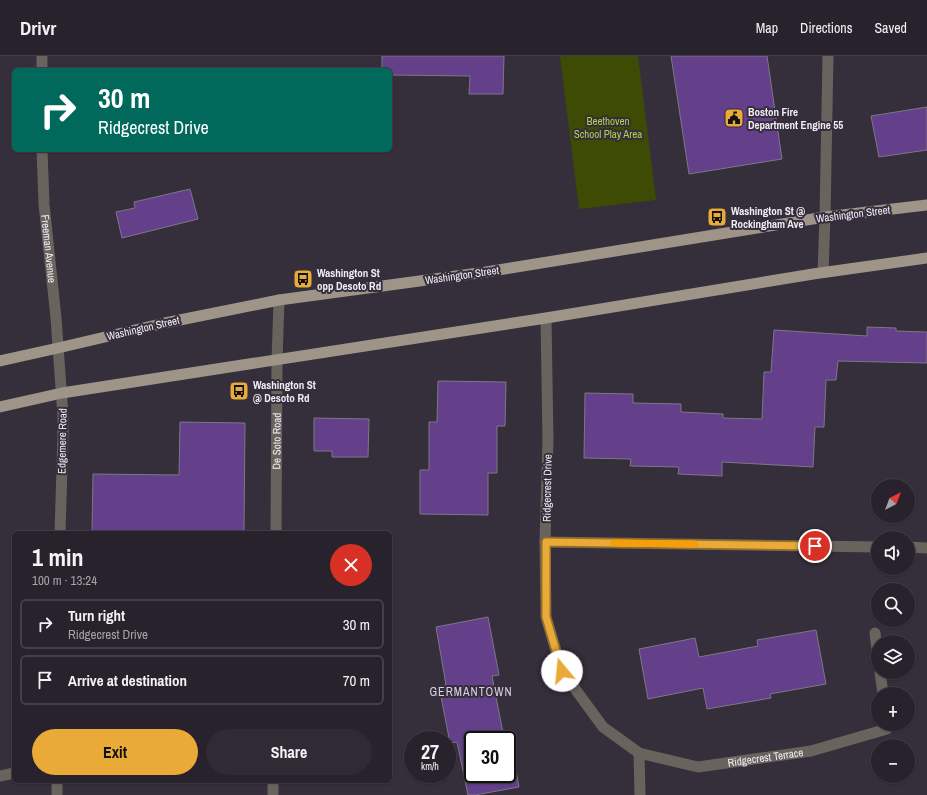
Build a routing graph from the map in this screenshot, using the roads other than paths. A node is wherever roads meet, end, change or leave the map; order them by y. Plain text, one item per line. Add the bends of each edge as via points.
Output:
1 (42, 56) edge
2 (828, 56) edge
3 (42, 68) edge
4 (42, 152) edge
5 (927, 204) edge
6 (825, 217) junction
7 (927, 258) edge
8 (823, 272) junction
9 (279, 300) junction
10 (546, 318) junction
11 (58, 348) junction
12 (0, 361) edge
13 (277, 361) junction
14 (62, 393) junction
15 (0, 407) edge
16 (60, 531) edge
17 (276, 531) edge
18 (546, 542) junction
19 (871, 547) edge
20 (915, 547) edge
21 (927, 548) edge
22 (880, 731) edge
23 (638, 753) junction
24 (12, 773) edge
25 (0, 776) edge
26 (57, 783) edge
27 (273, 783) edge
28 (56, 795) edge
29 (273, 795) edge
30 (640, 795) edge

1 - 3 street
2 - 6 street
4 - 11 street, Freeman Avenue via 44,204
5 - 6 main road, Washington Street
6 - 8 street
6 - 9 main road, Washington Street via 486,272
7 - 8 main road
8 - 10 main road
9 - 11 main road, Washington Street via 165,322
9 - 13 street, De Soto Road
10 - 13 main road
10 - 18 street, Ridgecrest Drive
11 - 12 main road, Washington Street
11 - 14 street, Edgemere Road
13 - 14 main road
13 - 17 street, De Soto Road
14 - 15 main road
14 - 16 street, Edgemere Road
18 - 19 street
18 - 23 street, Ridgecrest Terrace via 546,617 562,671 603,727
20 - 21 street
22 - 23 street, Ridgecrest Terrace via 811,751 698,767
23 - 30 street
24 - 25 street
26 - 28 street
27 - 29 street

